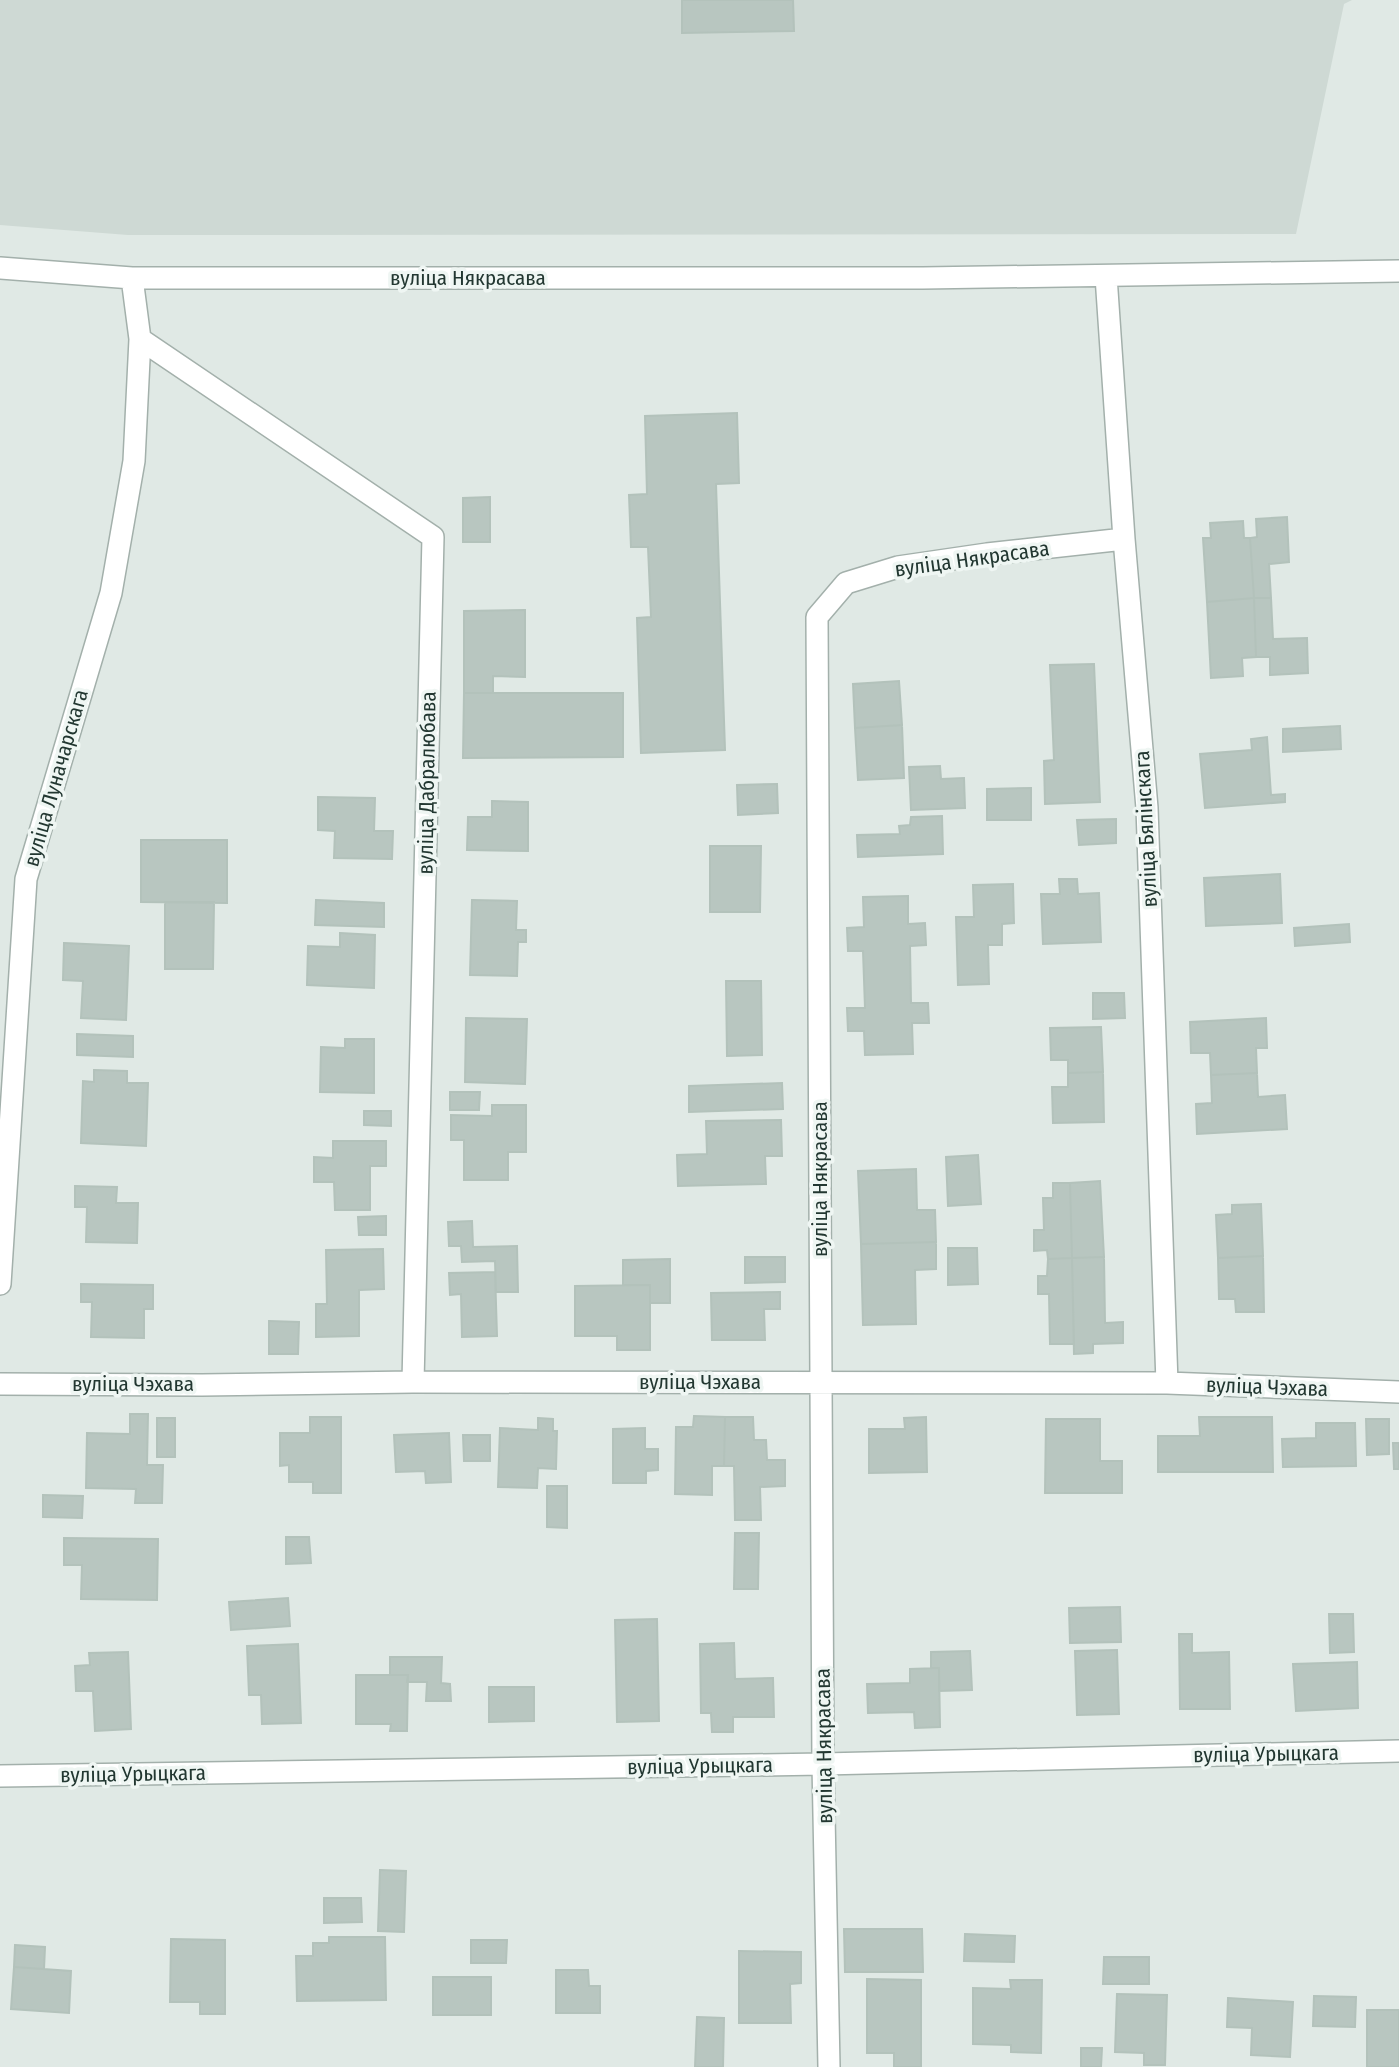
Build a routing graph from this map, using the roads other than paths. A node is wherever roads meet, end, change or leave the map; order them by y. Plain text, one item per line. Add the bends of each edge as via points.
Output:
1 (0, 268) edge
2 (1399, 271) edge
3 (1107, 276) junction
4 (132, 278) junction
5 (140, 339) junction
6 (1124, 539) junction
7 (0, 1284) edge
8 (413, 1382) junction
9 (821, 1382) junction
10 (1167, 1383) junction
11 (0, 1384) edge
12 (1399, 1392) edge
13 (1399, 1751) edge
14 (823, 1764) junction
15 (0, 1776) edge
16 (829, 2067) edge

1 - 4 street, вуліца Някрасава
2 - 3 street, вуліца Някрасава
3 - 4 street, вуліца Някрасава
3 - 6 street, вуліца Бялінскага
4 - 5 street, вуліца Луначарскага
5 - 7 street, вуліца Луначарскага via 134,461 111,593 26,879
5 - 8 street, вуліца Дабралюбава via 433,537
6 - 9 street, вуліца Някрасава via 898,567 846,583 817,617
6 - 10 street, вуліца Бялінскага via 1147,808
8 - 9 street, вуліца Чэхава
8 - 11 street, вуліца Чэхава
9 - 10 street, вуліца Чэхава
9 - 14 street, вуліца Някрасава
10 - 12 street, вуліца Чэхава
13 - 14 street, вуліца Урыцкага
14 - 15 street, вуліца Урыцкага
14 - 16 street, вуліца Някрасава

